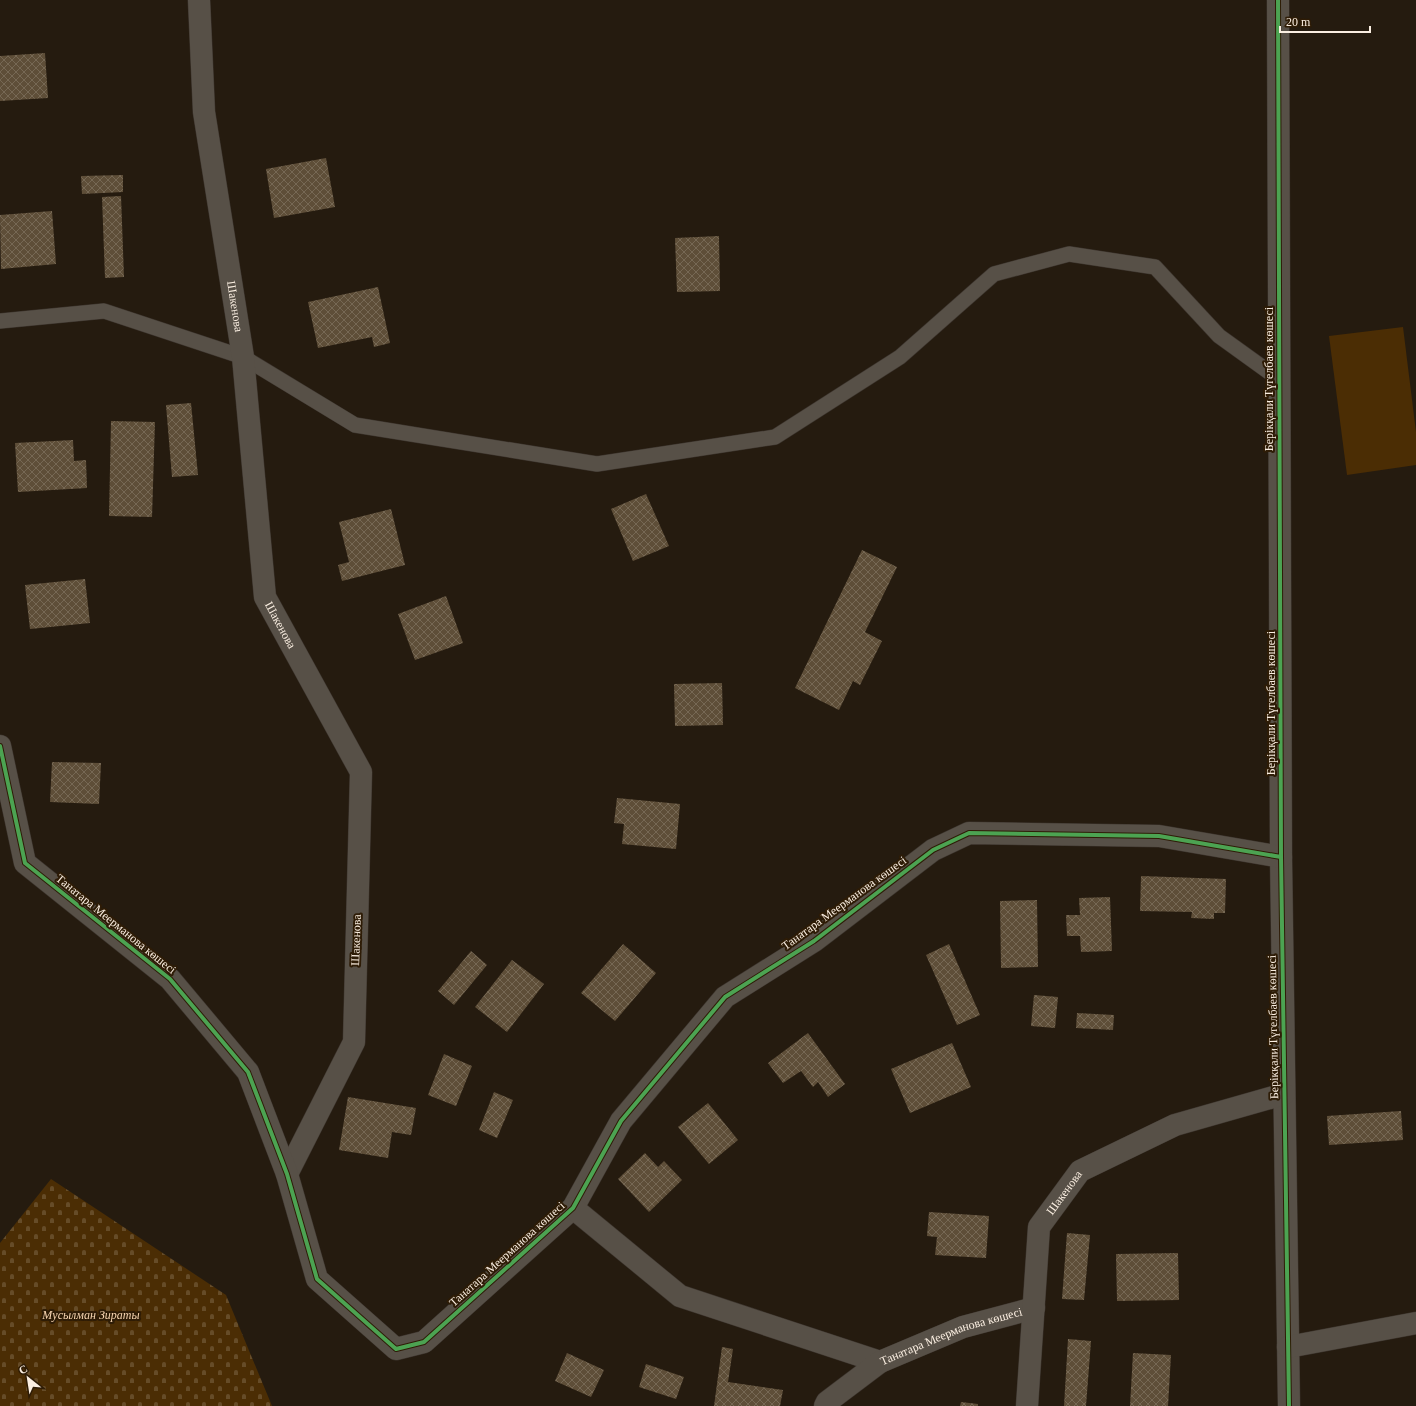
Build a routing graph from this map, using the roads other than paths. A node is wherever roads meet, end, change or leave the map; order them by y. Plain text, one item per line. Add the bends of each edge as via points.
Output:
1 (199, 0) edge
2 (1278, 0) edge
3 (0, 320) edge
4 (243, 357) junction
5 (1280, 380) junction
6 (0, 746) edge
7 (1281, 857) junction
8 (1284, 1094) junction
9 (287, 1174) junction
10 (573, 1208) junction
11 (1034, 1308) junction
12 (1416, 1323) edge
13 (1288, 1346) junction
14 (880, 1362) junction
15 (825, 1406) edge
16 (1027, 1406) edge
17 (1289, 1406) edge

1 - 4 street, Шакенова via 204,112
2 - 5 street, Берікқали Түгелбаев көшесі
3 - 4 lane via 104,311
4 - 5 lane via 355,425 597,464 775,437 900,357 994,274 1069,254 1155,266 1219,336
4 - 9 street, Шакенова via 265,597 361,772 354,1042
5 - 7 street, Берікқали Түгелбаев көшесі
6 - 9 street, Танатара Меерманова көшесі via 25,863 170,979 248,1072
7 - 8 street, Берікқали Түгелбаев көшесі
7 - 10 street, Танатара Меерманова көшесі via 1159,836 969,833 933,850 814,941 725,997 621,1121
8 - 11 street, Шакенова via 1174,1125 1080,1172 1039,1228
8 - 13 street, Берікқали Түгелбаев көшесі
9 - 10 street, Танатара Меерманова көшесі via 317,1279 396,1349 424,1342
10 - 14 street, Танатара Меерманова көшесі via 680,1296
11 - 14 street, Танатара Меерманова көшесі via 963,1327
11 - 16 street, Шакенова
12 - 13 street
13 - 17 street, Берікқали Түгелбаев көшесі
14 - 15 street

